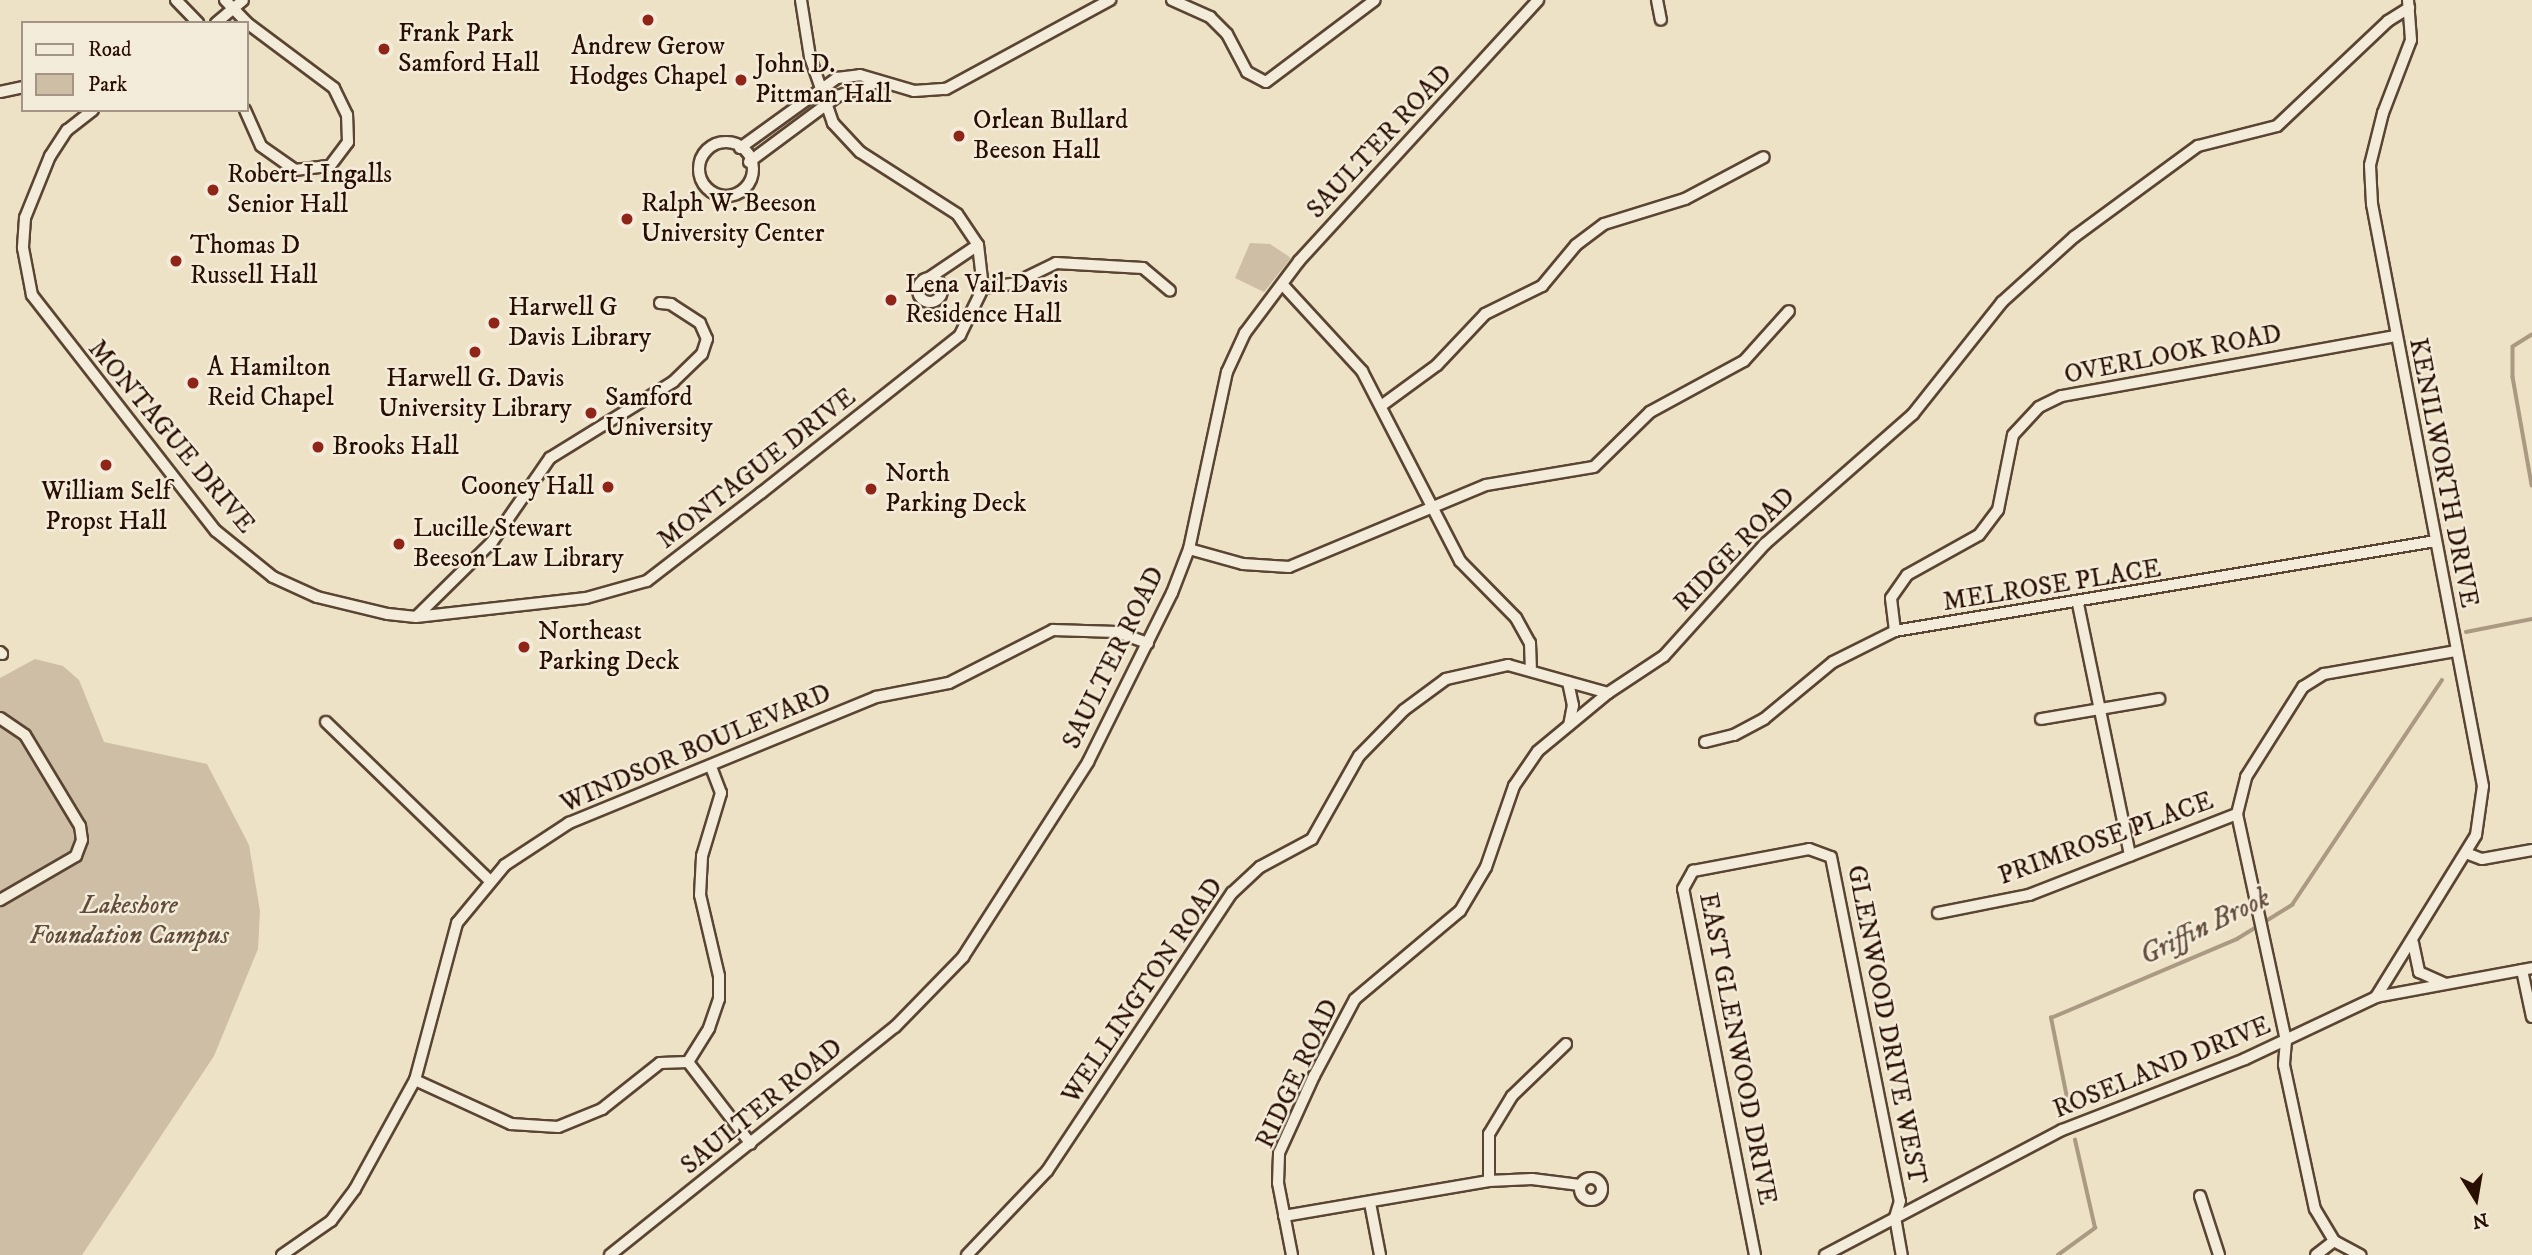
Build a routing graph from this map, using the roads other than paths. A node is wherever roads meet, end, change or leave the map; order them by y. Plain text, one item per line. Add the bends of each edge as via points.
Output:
1 (176, 0) edge
2 (225, 0) edge
3 (243, 0) edge
4 (801, 0) edge
5 (1110, 0) edge
6 (1172, 0) edge
7 (1375, 0) edge
8 (1538, 0) edge
9 (1657, 0) edge
10 (1191, 3) edge
11 (2408, 4) edge
12 (232, 10) junction
13 (1661, 20) dead end
14 (196, 21) edge
15 (218, 21) edge
16 (245, 21) edge
17 (248, 24) edge
18 (878, 82) junction
19 (21, 87) edge
20 (819, 88) junction
21 (0, 92) edge
22 (825, 104) junction
23 (90, 112) edge
24 (246, 112) edge
25 (740, 148) junction
26 (1764, 157) dead end
27 (750, 162) junction
28 (978, 245) junction
29 (950, 267) junction
30 (928, 279) junction
31 (1283, 285) junction
32 (983, 288) junction
33 (943, 290) junction
34 (1170, 291) dead end
35 (660, 303) dead end
36 (1789, 311) dead end
37 (2395, 336) junction
38 (1381, 406) junction
39 (1430, 506) junction
40 (2435, 541) junction
41 (1189, 549) junction
42 (2078, 604) junction
43 (416, 617) junction
44 (1895, 631) junction
45 (1148, 643) junction
46 (2456, 651) junction
47 (1531, 667) junction
48 (1568, 682) junction
49 (1608, 693) junction
50 (2159, 699) dead end
51 (2100, 710) junction
52 (0, 718) edge
53 (2041, 719) dead end
54 (326, 722) dead end
55 (1568, 726) junction
56 (1705, 742) dead end
57 (711, 767) junction
58 (2237, 814) junction
59 (2532, 850) edge
60 (1819, 852) joint
61 (2466, 853) junction
62 (2130, 856) junction
63 (489, 880) junction
64 (0, 900) edge
65 (1938, 913) dead end
66 (2413, 942) junction
67 (2527, 969) edge
68 (2446, 984) junction
69 (2376, 997) junction
70 (2532, 1017) edge
71 (2286, 1041) junction
72 (1566, 1044) dead end
73 (688, 1062) junction
74 (415, 1080) junction
75 (751, 1144) junction
76 (1489, 1181) junction
77 (1580, 1185) dead end
78 (2200, 1196) dead end
79 (1370, 1203) junction
80 (1284, 1216) junction
81 (1895, 1217) junction
82 (2334, 1241) junction
83 (282, 1255) edge
84 (610, 1255) edge
85 (967, 1255) edge
86 (1292, 1255) edge
87 (1380, 1255) edge
88 (1755, 1255) edge
89 (1825, 1255) edge
90 (1902, 1255) edge
91 (2218, 1255) edge
92 (2316, 1255) edge
93 (2360, 1255) edge

1 - 14 street
2 - 12 street
3 - 12 street
4 - 20 street
5 - 18 street via 946,89 914,91
6 - 10 street
7 - 10 street via 1266,82 1247,72 1227,34
8 - 31 street, SAULTER ROAD
9 - 13 street
11 - 37 street, KENILWORTH DRIVE via 2407,56 2383,113 2370,165
11 - 49 street, RIDGE ROAD via 2277,126 2198,146 2074,237 2002,302 1913,414 1765,544 1664,656
12 - 15 street
12 - 16 street
17 - 24 street via 334,88 347,115 348,142 330,166 295,170 261,146
18 - 20 street via 850,75
18 - 22 street
19 - 21 street
20 - 22 street
20 - 25 street
22 - 27 street
22 - 28 street via 846,141 957,214
23 - 43 street, MONTAGUE DRIVE via 67,130 50,156 25,218 23,248 32,295 216,531 242,556 317,597
25 - 27 street
25 - 27 street via 721,141 704,146 699,157 706,184 724,197 743,195 752,181
26 - 38 street via 1685,199 1604,224 1576,245 1542,286 1485,314 1437,365
28 - 29 street
28 - 32 street
29 - 30 street
29 - 33 street
30 - 33 street via 936,279
30 - 33 street via 919,288 922,299 937,300
31 - 38 street via 1333,333
31 - 41 street, SAULTER ROAD via 1251,323 1227,372
32 - 34 street via 1001,288 1056,263 1143,268
32 - 43 street, MONTAGUE DRIVE via 960,335 648,581 586,597
35 - 43 street via 671,304 701,323 707,339 702,354 673,383 550,458 492,542
36 - 39 street via 1744,361 1650,412 1594,467 1486,485
37 - 40 street, KENILWORTH DRIVE
37 - 44 street, OVERLOOK ROAD via 2062,396 2039,407 2013,435 1998,510 1979,535 1907,575 1891,598
38 - 39 street
39 - 41 street via 1289,568 1243,564
39 - 47 street via 1460,561 1516,618 1530,643
40 - 42 street, MELROSE PLACE
40 - 46 street, KENILWORTH DRIVE
41 - 45 street, SAULTER ROAD
42 - 44 street, MELROSE PLACE
42 - 51 street
44 - 56 street, MELROSE PLACE via 1833,662 1764,719
45 - 57 street, WINDSOR BOULEVARD via 1117,632 1053,630 949,683 876,697
45 - 75 street, SAULTER ROAD via 1088,762 963,957 895,1027
46 - 58 street, PRIMROSE PLACE via 2324,674 2302,687 2246,777
46 - 61 street, KENILWORTH DRIVE via 2483,786 2482,816
47 - 48 street
47 - 85 street, WELLINGTON ROAD via 1476,668 1446,679 1378,733 1344,776 1312,839 1260,867 1232,893 1048,1171
48 - 49 street
48 - 55 street via 1573,705
49 - 55 street, RIDGE ROAD
50 - 51 street
51 - 53 street
51 - 62 street
52 - 64 street via 25,734 80,826 82,840 76,856
54 - 63 street
55 - 80 street, RIDGE ROAD via 1538,751 1514,786 1486,867 1460,911 1355,999 1279,1153
57 - 63 street, WINDSOR BOULEVARD via 569,823
57 - 73 street via 720,793 702,856 700,895 719,976 719,999 709,1028
58 - 62 street, PRIMROSE PLACE
58 - 71 street
59 - 61 street via 2482,859
60 - 81 street, GLENWOOD DRIVE WEST via 1830,857 1900,1201
60 - 88 street, EAST GLENWOOD DRIVE via 1809,849 1693,871 1683,888
61 - 66 street, KENILWORTH DRIVE
62 - 65 street, PRIMROSE PLACE via 2029,895
63 - 74 street, WINDSOR BOULEVARD via 457,923 444,957
66 - 68 street via 2419,972
66 - 69 street, KENILWORTH DRIVE
67 - 68 street, ROSELAND DRIVE
67 - 70 street
68 - 69 street, ROSELAND DRIVE
69 - 71 street, ROSELAND DRIVE
71 - 81 street, ROSELAND DRIVE via 2062,1130
71 - 82 street via 2284,1065 2306,1174 2315,1209
72 - 76 street via 1512,1096 1489,1134
73 - 74 street via 660,1063 601,1110 558,1126 510,1124
73 - 75 street
74 - 83 street, WINDSOR BOULEVARD via 331,1221
75 - 84 street, SAULTER ROAD
76 - 77 street via 1532,1179
76 - 79 street
78 - 91 street
79 - 80 street
79 - 87 street
80 - 86 street, RIDGE ROAD
81 - 89 street, ROSELAND DRIVE
81 - 90 street, GLENWOOD DRIVE WEST
82 - 92 street
82 - 93 street

